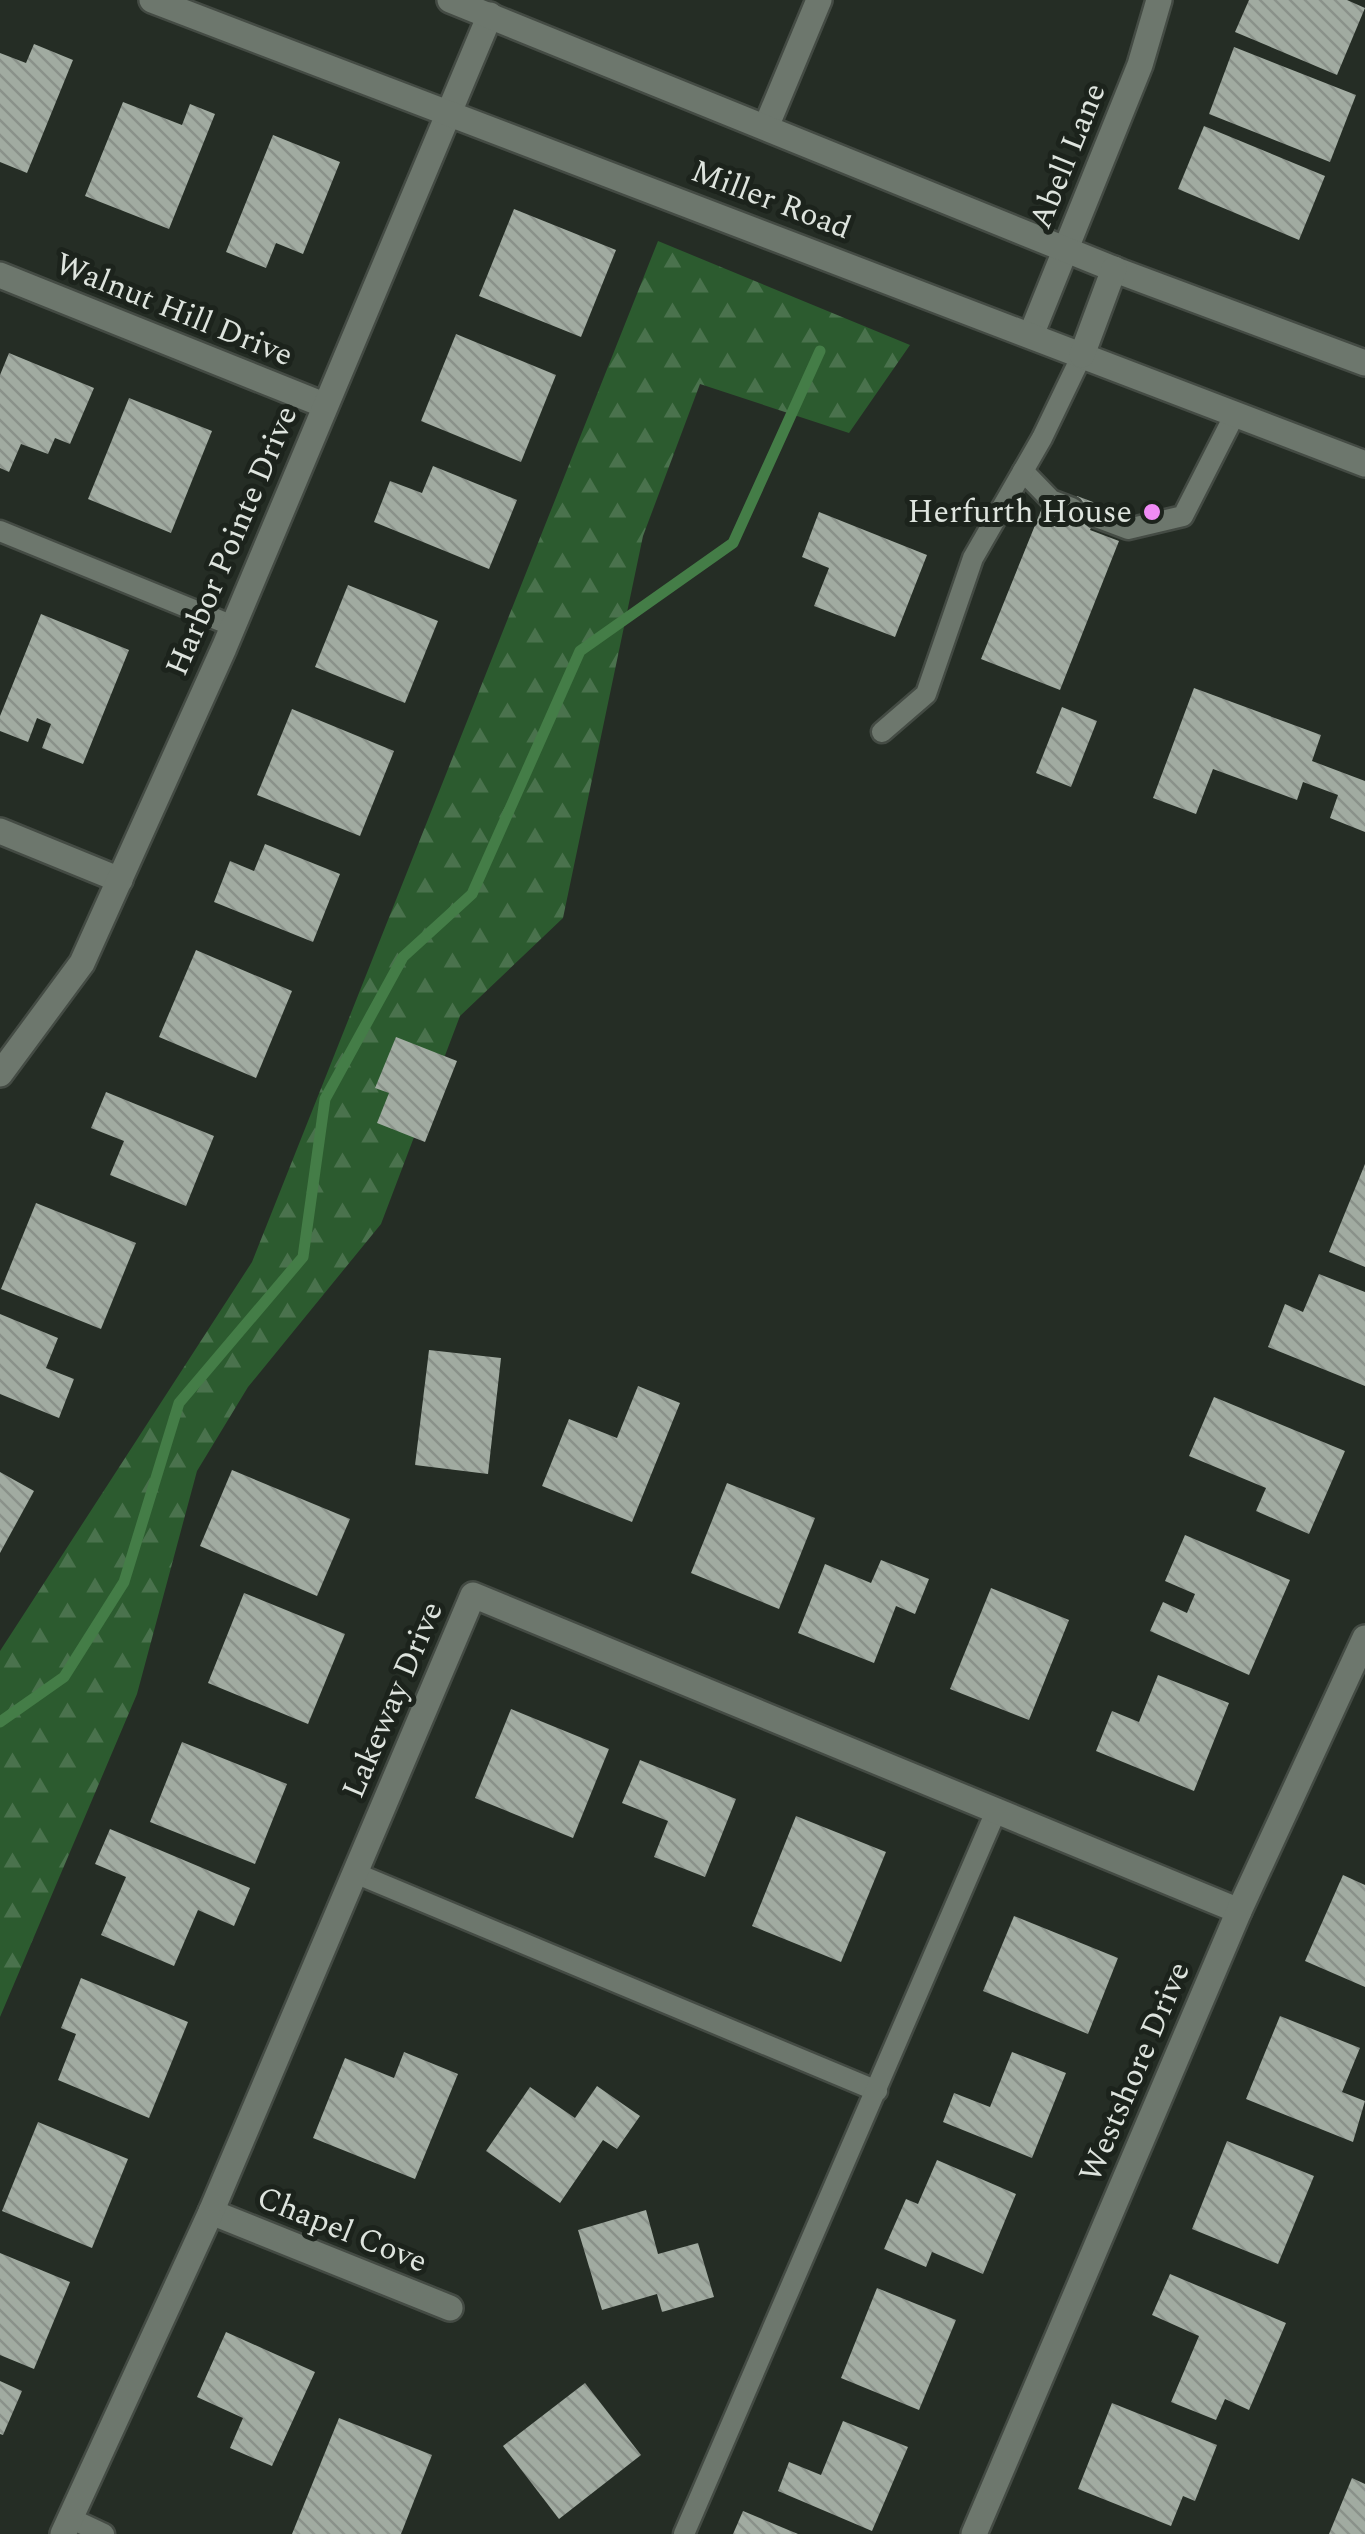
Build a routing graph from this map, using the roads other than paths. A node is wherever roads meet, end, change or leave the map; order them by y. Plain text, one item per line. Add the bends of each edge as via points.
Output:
1 (152, 0) edge
2 (450, 0) edge
3 (819, 0) edge
4 (1158, 0) edge
5 (490, 15) junction
6 (448, 112) junction
7 (766, 128) junction
8 (1066, 248) junction
9 (1114, 269) junction
10 (0, 274) edge
11 (1031, 335) junction
12 (1082, 355) junction
13 (1365, 363) edge
14 (324, 405) junction
15 (1235, 414) junction
16 (1365, 464) edge
17 (1023, 472) junction
18 (1072, 508) dead end
19 (1096, 517) dead end
20 (0, 531) edge
21 (233, 626) junction
22 (882, 732) dead end
23 (0, 832) edge
24 (120, 880) junction
25 (0, 1074) edge
26 (1365, 1638) edge
27 (997, 1809) junction
28 (355, 1874) junction
29 (1239, 1911) junction
30 (877, 2091) junction
31 (211, 2212) junction
32 (450, 2308) dead end
33 (67, 2526) edge
34 (104, 2534) edge
35 (684, 2534) edge
36 (974, 2534) edge

1 - 6 street, Miller Road
2 - 5 street, Miller Road
3 - 7 street
4 - 8 street, Abell Lane via 1140,64
5 - 6 street, Harbor Pointe Drive
5 - 7 street, Miller Road
6 - 11 street, Miller Road
6 - 14 street, Harbor Pointe Drive
7 - 8 street, Miller Road
8 - 9 street, Miller Road
8 - 11 street, Abell Lane
9 - 12 street
9 - 13 street, Miller Road
10 - 14 street, Walnut Hill Drive
11 - 12 street, Miller Road
12 - 15 street, Miller Road
12 - 17 lane
14 - 21 street, Harbor Pointe Drive
15 - 16 street, Miller Road
15 - 19 lane via 1183,516 1128,529
17 - 18 lane via 1050,500
17 - 22 lane via 973,558 926,694
20 - 21 lane
21 - 24 street, Harbor Pointe Drive
23 - 24 street
24 - 25 street, Harbor Pointe Drive via 82,963
26 - 29 street, Westshore Drive
27 - 28 street, Lakeway Drive via 473,1595
27 - 29 street, Lakeway Drive
27 - 30 lane
28 - 30 lane
28 - 31 street, Lakeway Drive
29 - 36 street, Westshore Drive
30 - 35 lane
31 - 32 street, Chapel Cove
31 - 33 street, Lakeway Drive
33 - 34 lane

